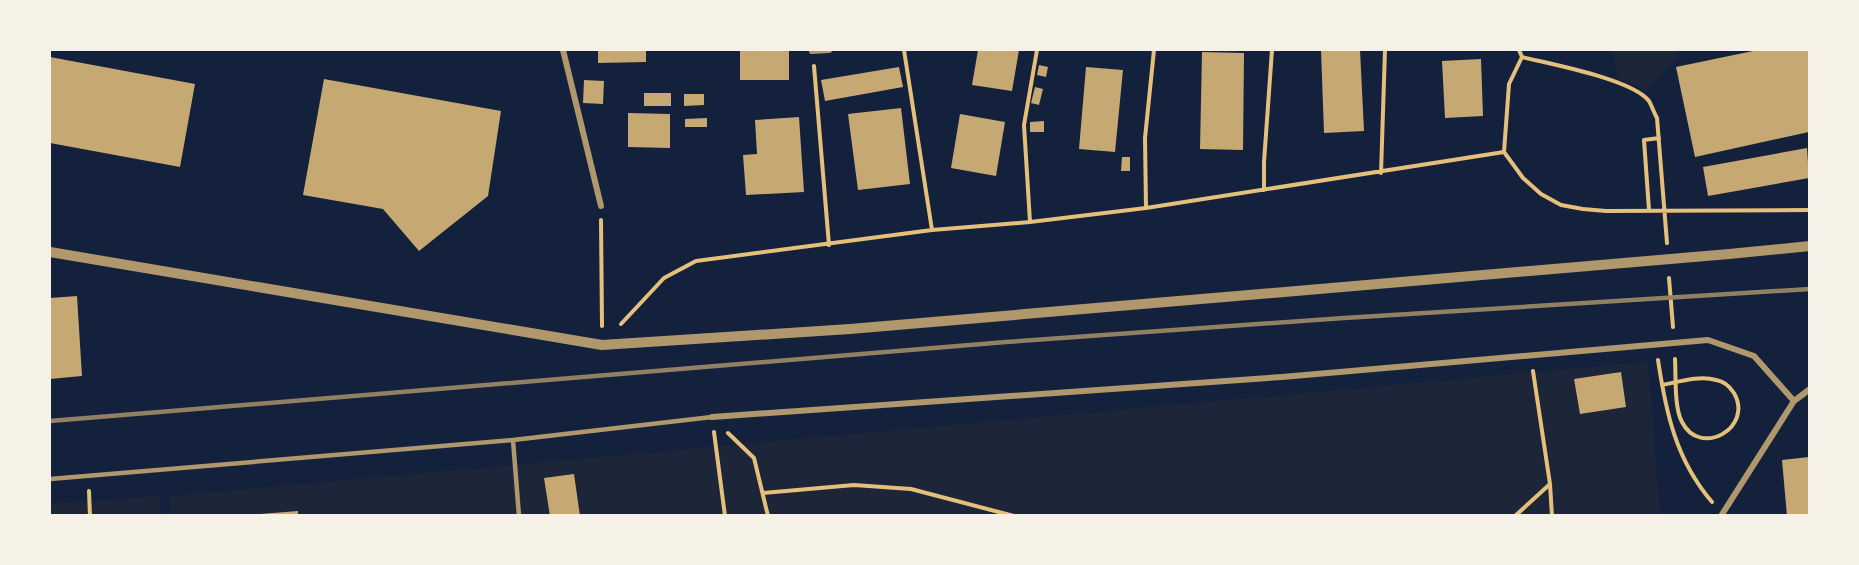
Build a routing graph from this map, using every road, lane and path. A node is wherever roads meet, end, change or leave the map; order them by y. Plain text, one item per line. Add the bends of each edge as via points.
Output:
1 (563, 50) edge
2 (829, 50) edge
3 (904, 50) edge
4 (1037, 50) edge
5 (1154, 50) edge
6 (1272, 50) edge
7 (1385, 50) edge
8 (1519, 50) edge
9 (812, 51) joint
10 (1522, 57) junction
11 (1504, 152) junction
12 (1381, 173) junction
13 (1264, 189) junction
14 (601, 206) joint
15 (1146, 208) junction
16 (1649, 210) junction
17 (1809, 210) edge
18 (1030, 222) junction
19 (932, 230) junction
20 (829, 245) junction
21 (1809, 246) edge
22 (50, 252) edge
23 (602, 345) junction
24 (1656, 345) junction
25 (1531, 355) junction
26 (1688, 380) dead end
27 (1662, 385) junction
28 (1809, 389) edge
29 (1794, 401) junction
30 (712, 417) junction
31 (513, 441) junction
32 (87, 475) junction
33 (50, 479) edge
34 (1550, 484) junction
35 (763, 493) junction
36 (1721, 515) edge
37 (90, 516) edge
38 (519, 516) edge
39 (725, 516) edge
40 (768, 516) edge
41 (1014, 516) edge
42 (1515, 516) edge
43 (1552, 516) edge

1 - 14 street
2 - 9 street
3 - 19 path
4 - 18 path via 1024,125
5 - 15 path via 1145,138
6 - 13 path
7 - 12 path
8 - 10 path
9 - 20 path
10 - 11 path via 1509,84
10 - 16 path via 1627,86 1648,100 1657,118 1659,138 1644,140
11 - 12 path
11 - 16 path via 1523,178 1541,194 1562,204 1606,211
12 - 13 path
13 - 15 path
14 - 23 path
15 - 18 path
16 - 17 path
18 - 19 path
19 - 20 path
20 - 23 path via 696,261 664,278
21 - 23 street via 850,329
22 - 23 street
24 - 25 street
24 - 27 path
24 - 29 street via 1708,340 1754,356
25 - 30 street via 1282,377
25 - 34 path
26 - 27 path
27 - 36 path via 1679,450 1696,484
28 - 29 street
29 - 36 street
30 - 31 lane
30 - 35 path via 754,458
30 - 39 path
31 - 32 lane
31 - 38 lane
32 - 33 lane
32 - 37 path
34 - 42 path
34 - 43 path
35 - 40 path
35 - 41 path via 854,485 911,489

